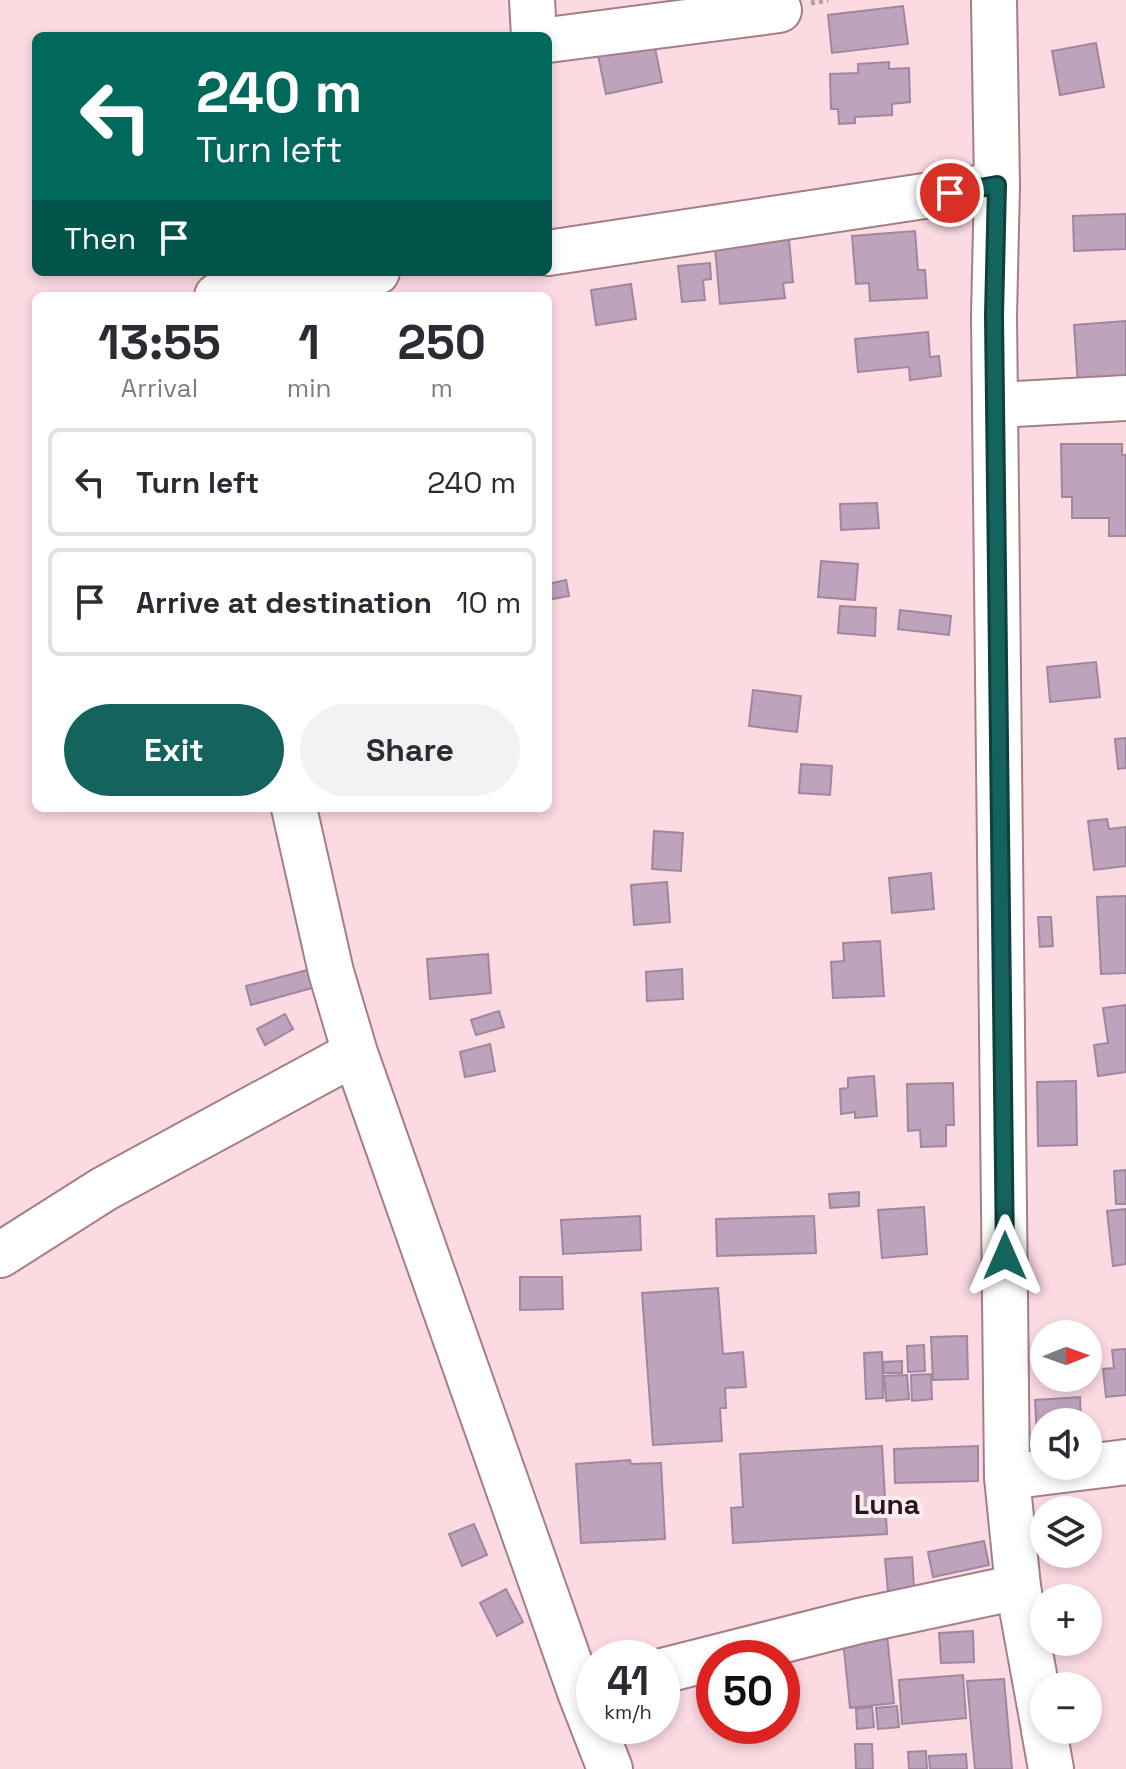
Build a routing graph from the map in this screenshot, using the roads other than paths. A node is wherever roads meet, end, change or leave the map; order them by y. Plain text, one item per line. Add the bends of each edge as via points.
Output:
1 (532, 0) edge
2 (994, 0) edge
3 (779, 10) dead end
4 (534, 32) edge
5 (552, 39) edge
6 (997, 185) junction
7 (552, 252) edge
8 (338, 276) edge
9 (235, 292) edge
10 (1126, 398) edge
11 (997, 405) junction
12 (295, 812) edge
13 (355, 1053) junction
14 (0, 1255) edge
15 (1126, 1462) edge
16 (1007, 1477) junction
17 (1018, 1587) junction
18 (576, 1660) edge
19 (680, 1666) edge
20 (1033, 1672) edge
21 (603, 1744) edge
22 (1047, 1744) edge
23 (610, 1769) edge
24 (1051, 1769) edge

1 - 4 street
2 - 6 street
3 - 5 street
6 - 7 street
6 - 11 street
8 - 9 street
10 - 11 street
11 - 16 street
12 - 13 street
13 - 14 street via 104,1189
13 - 18 street
15 - 16 street
16 - 17 street
17 - 19 street
17 - 20 street
21 - 23 street
22 - 24 street

